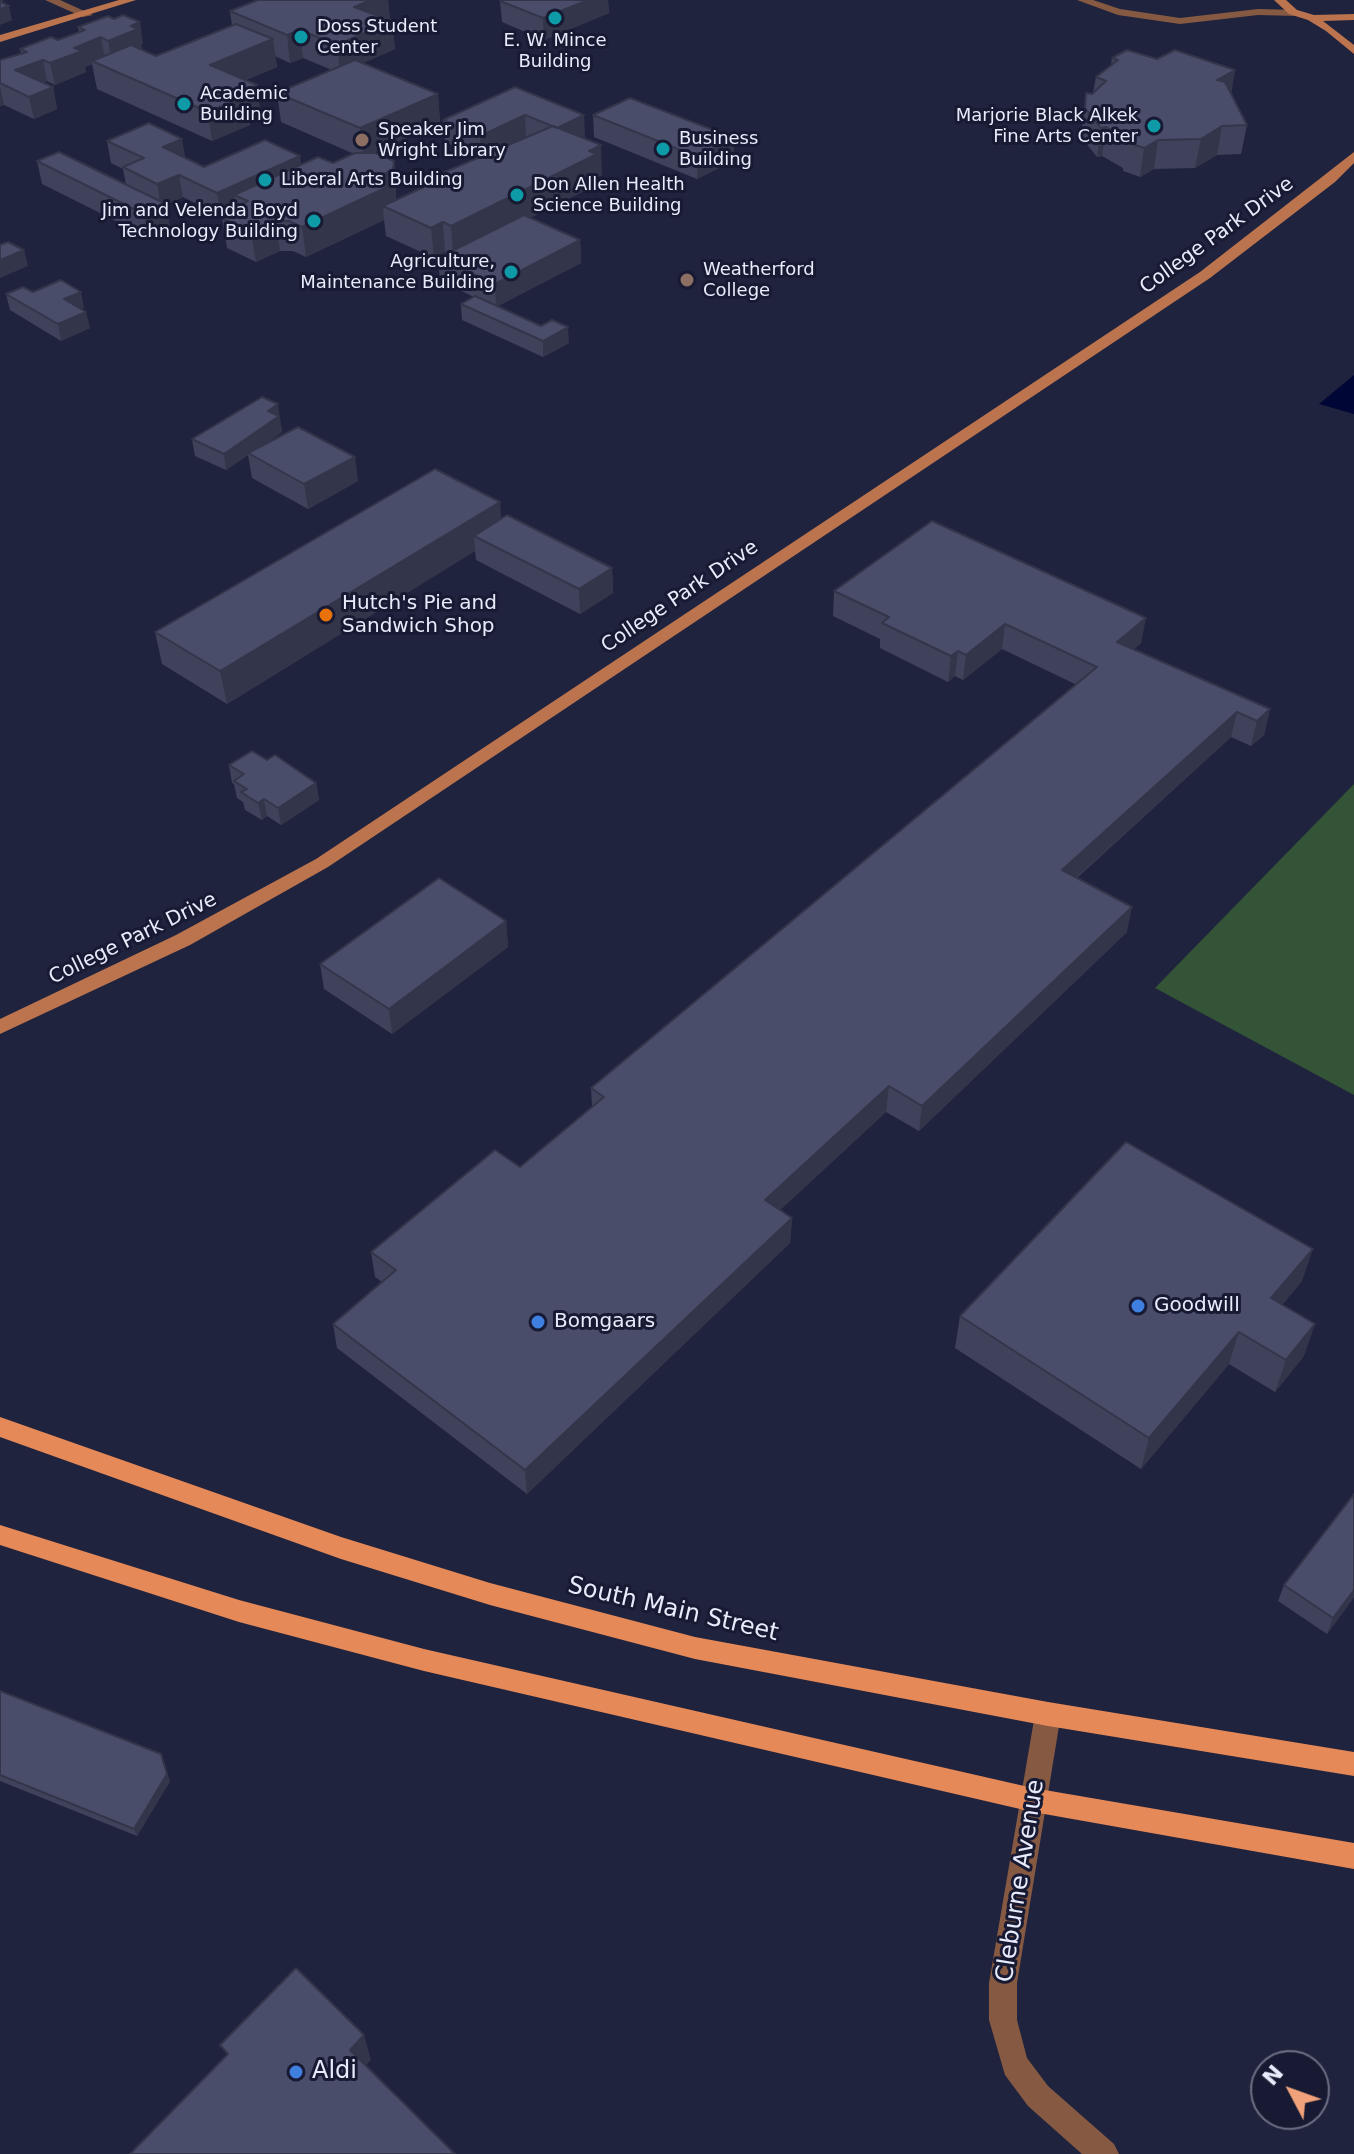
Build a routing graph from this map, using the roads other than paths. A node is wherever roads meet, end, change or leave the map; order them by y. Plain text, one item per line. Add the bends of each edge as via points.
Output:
1 (50, 0) edge
2 (131, 0) edge
3 (1082, 0) edge
4 (1262, 0) edge
5 (1279, 0) edge
6 (1118, 12) junction
7 (87, 15) junction
8 (1302, 15) junction
9 (1354, 17) edge
10 (1354, 24) edge
11 (1354, 31) edge
12 (0, 39) edge
13 (1354, 51) edge
14 (1354, 156) edge
15 (0, 1027) edge
16 (0, 1427) edge
17 (0, 1535) edge
18 (1048, 1714) junction
19 (1354, 1764) edge
20 (1033, 1800) junction
21 (1354, 1856) edge
22 (1104, 2154) edge

1 - 7 street
2 - 7 street
3 - 6 street
4 - 6 street
5 - 8 street
6 - 8 street via 1180,21 1258,12
7 - 12 street
8 - 9 street
8 - 13 street via 1330,29
10 - 11 street
14 - 15 street, College Park Drive via 1205,275 347,847 183,940
16 - 18 main road, South Main Street via 341,1548 490,1594 695,1648
17 - 20 main road via 239,1611 424,1660
18 - 19 main road, South Main Street
18 - 20 street, Cleburne Avenue
20 - 21 main road
20 - 22 street, Cleburne Avenue via 1003,1983 1003,2020 1015,2065 1038,2096

